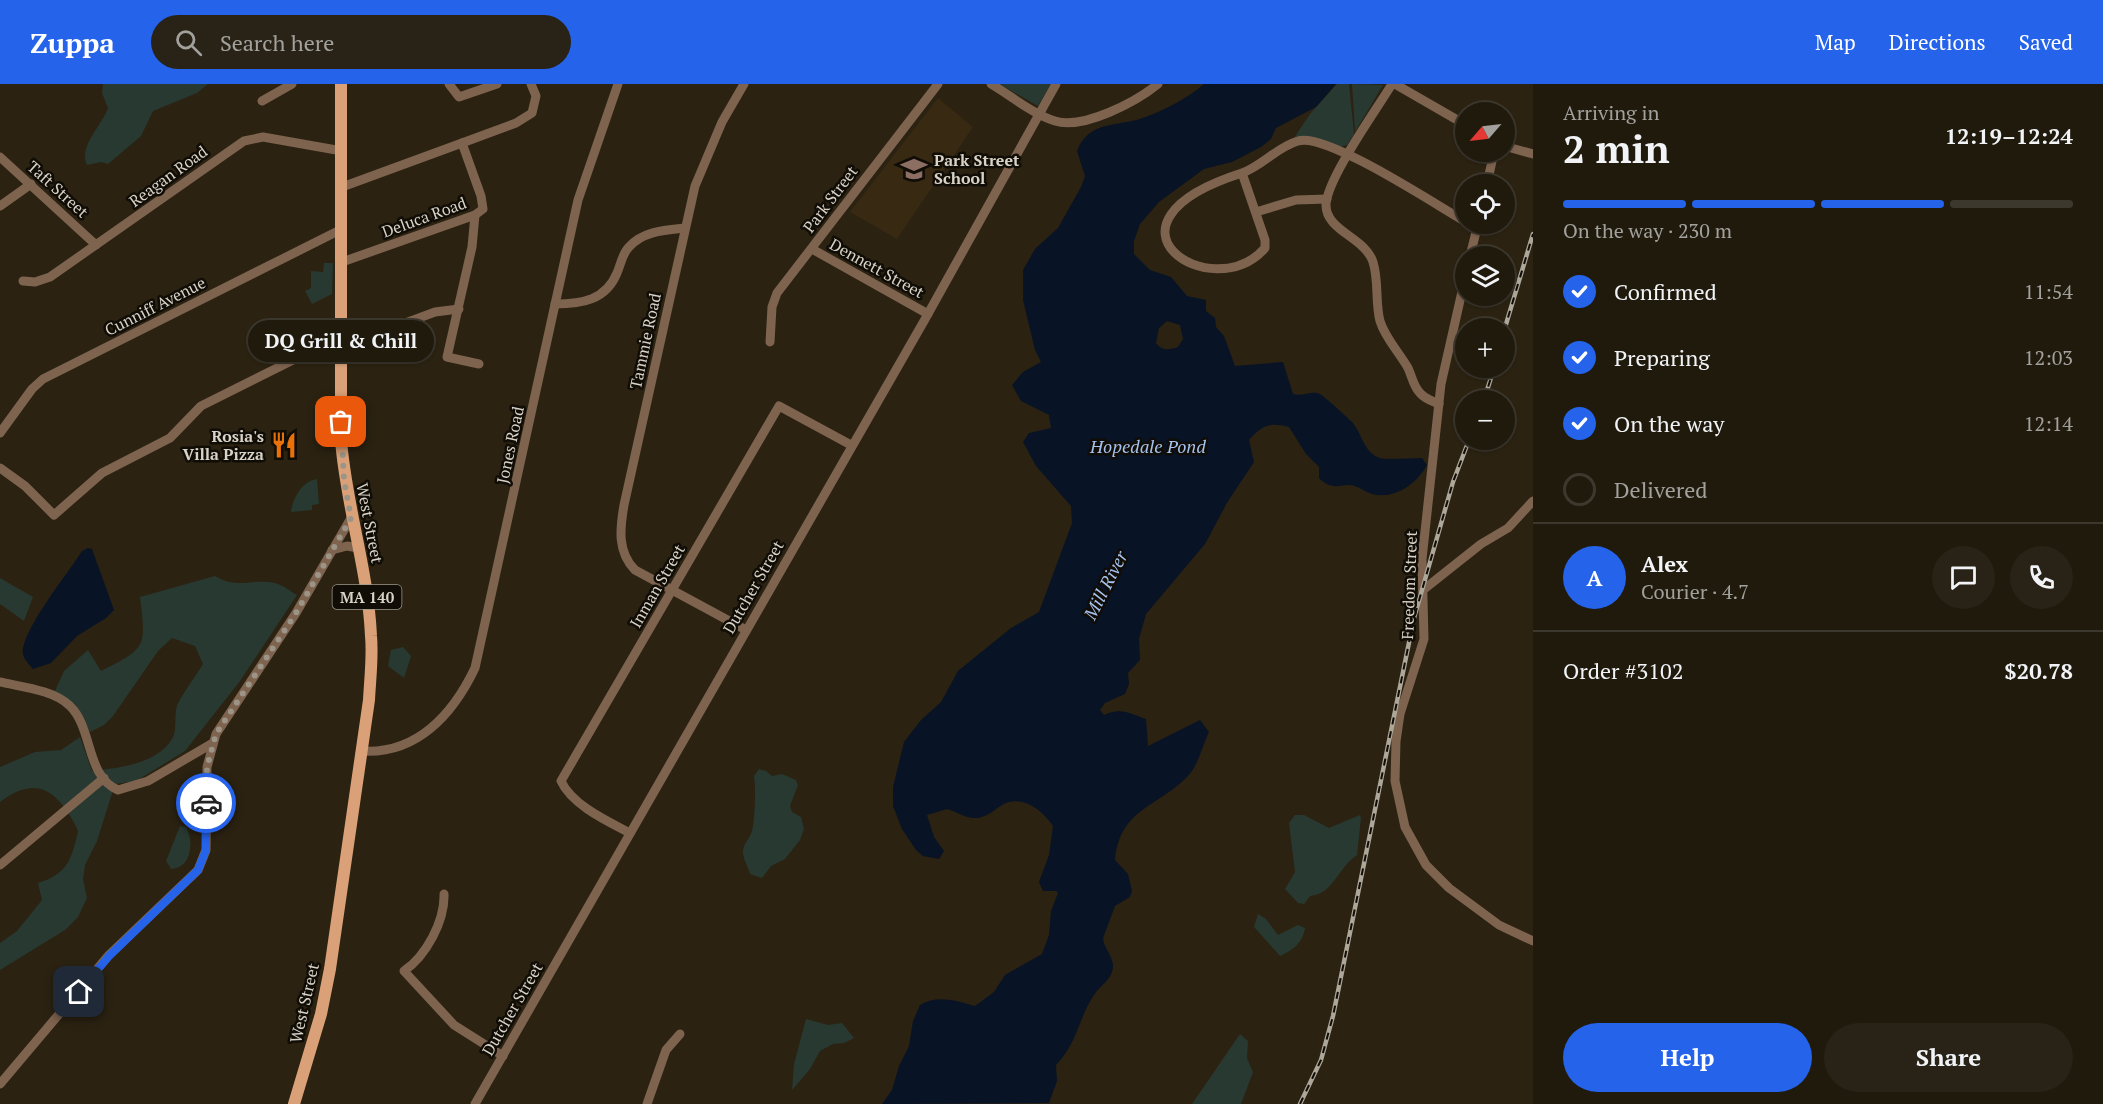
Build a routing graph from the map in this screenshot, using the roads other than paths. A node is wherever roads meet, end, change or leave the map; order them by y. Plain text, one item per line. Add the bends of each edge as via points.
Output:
1 (292, 84) edge
2 (341, 84) edge
3 (449, 84) edge
4 (497, 84) edge
5 (531, 84) edge
6 (618, 84) edge
7 (744, 84) edge
8 (938, 84) edge
9 (991, 84) edge
10 (1056, 84) edge
11 (1158, 84) edge
12 (1394, 84) edge
13 (262, 101) dead end
14 (1039, 112) junction
15 (1455, 119) edge
16 (462, 143) junction
17 (1515, 149) edge
18 (342, 151) junction
19 (1533, 154) edge
20 (1349, 156) junction
21 (0, 157) edge
22 (1242, 173) junction
23 (31, 184) junction
24 (342, 187) junction
25 (1327, 199) junction
26 (0, 206) edge
27 (1256, 212) junction
28 (475, 215) junction
29 (1455, 215) edge
30 (685, 228) junction
31 (342, 229) junction
32 (96, 244) junction
33 (812, 249) junction
34 (342, 262) junction
35 (23, 281) dead end
36 (555, 304) junction
37 (1458, 306) edge
38 (459, 309) junction
39 (927, 314) junction
40 (341, 342) junction
41 (770, 342) dead end
42 (478, 364) dead end
43 (1439, 404) junction
44 (0, 433) edge
45 (851, 445) junction
46 (0, 468) edge
47 (1533, 501) edge
48 (351, 518) junction
49 (358, 548) junction
50 (332, 550) junction
51 (672, 590) junction
52 (1423, 590) junction
53 (746, 630) junction
54 (0, 682) edge
55 (213, 743) junction
56 (361, 751) junction
57 (104, 778) junction
58 (630, 833) junction
59 (0, 865) edge
60 (444, 894) dead end
61 (1533, 941) edge
62 (680, 1034) dead end
63 (503, 1056) junction
64 (0, 1084) edge
65 (294, 1104) edge
66 (475, 1104) edge
67 (647, 1104) edge

1 - 13 street
2 - 18 main road, West Street / MA 140
3 - 4 street via 459,97
5 - 16 street via 536,96 532,113
6 - 36 street, Jones Road via 579,200
7 - 30 street, Tammie Road via 698,176
8 - 33 street, Park Street
9 - 14 street
10 - 14 street, Dutcher Street
11 - 14 street via 1130,104 1083,120 1063,123
12 - 15 street
12 - 20 street
14 - 39 street, Dutcher Street
16 - 24 street
16 - 28 street, Deluca Road via 481,196 483,209
17 - 19 street
18 - 24 main road, West Street / MA 140
18 - 32 street, Reagan Road via 282,138 250,138
20 - 22 street via 1321,142 1297,141
20 - 25 street
20 - 29 street
21 - 23 street, Taft Street
22 - 27 street
22 - 27 street via 1211,184 1177,207 1165,223 1165,237 1173,252 1195,266 1239,264 1266,248
23 - 26 street
23 - 32 street, Taft Street
24 - 31 main road, West Street / MA 140
25 - 27 street via 1296,200
25 - 43 street via 1330,219 1363,246 1371,258 1384,330 1415,387
28 - 34 street, Deluca Road
28 - 38 street
30 - 36 street via 651,233 635,241 624,254 614,280 597,297 581,303
30 - 51 street, Tammie Road via 621,530 623,550 632,567
31 - 34 main road, West Street / MA 140
31 - 44 street, Cunniff Avenue via 43,379
32 - 35 street, Reagan Road via 50,277
33 - 39 street, Dennett Street
33 - 41 street, Park Street via 775,298
34 - 40 main road, West Street / MA 140
36 - 56 street, Jones Road via 476,668 460,698 429,731 392,748
37 - 43 street, Freedom Street
38 - 40 street via 435,312
38 - 42 street via 447,357
39 - 45 street, Dutcher Street
40 - 46 street via 201,406 170,438 102,473 54,515
40 - 48 main road, West Street / MA 140 via 342,445
43 - 52 street, Freedom Street via 1422,559
45 - 51 street, Inman Street via 779,406
45 - 53 street, Dutcher Street
47 - 52 street via 1508,528
48 - 49 main road, West Street / MA 140
48 - 50 street
49 - 50 street
49 - 56 main road, West Street / MA 140 via 371,635 369,700
50 - 55 street
51 - 53 street, Tammie Road
51 - 58 street, Inman Street via 561,781 565,790 585,806
52 - 61 street, Freedom Street via 1424,639 1401,707 1396,741 1395,781 1405,827 1426,866 1449,888 1499,925
53 - 58 street, Dutcher Street
54 - 57 street via 49,694 69,705
55 - 57 street via 134,788 118,790
55 - 64 street via 207,767 206,850 198,870 109,956
56 - 65 main road, West Street / MA 140 via 330,969
57 - 59 street
58 - 63 street, Dutcher Street
60 - 63 street via 444,909 430,939 417,961 404,971 453,1025
62 - 67 street via 666,1050
63 - 66 street, Dutcher Street

